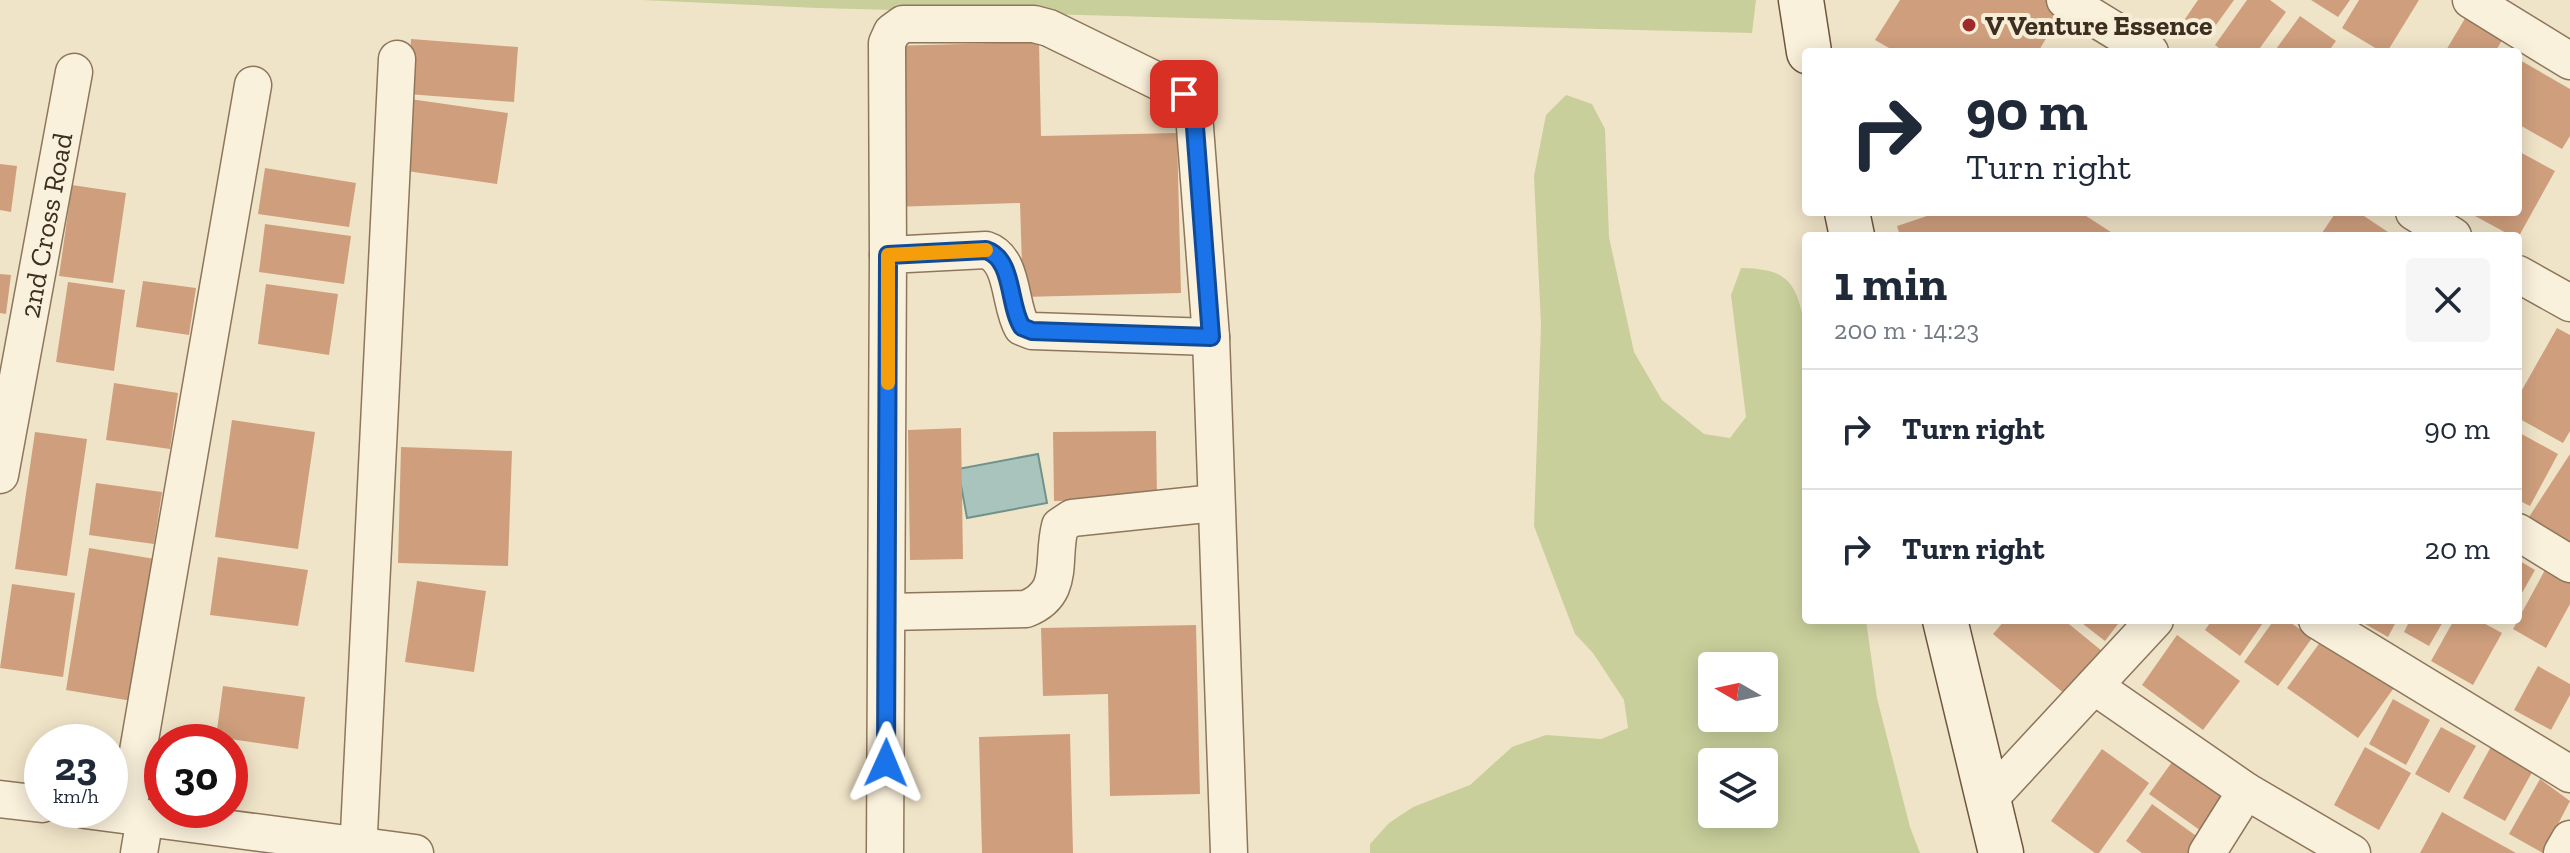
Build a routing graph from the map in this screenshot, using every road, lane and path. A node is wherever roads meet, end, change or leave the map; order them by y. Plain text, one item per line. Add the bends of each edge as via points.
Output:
1 (1801, 0) edge
2 (2065, 0) edge
3 (2471, 0) edge
4 (1808, 48) edge
5 (2143, 48) edge
6 (397, 59) dead end
7 (2570, 61) edge
8 (74, 72) dead end
9 (253, 85) dead end
10 (2420, 216) edge
11 (2446, 232) edge
12 (888, 255) junction
13 (2522, 276) edge
14 (2570, 303) edge
15 (1211, 337) junction
16 (0, 475) edge
17 (1215, 503) junction
18 (2522, 534) edge
19 (2570, 564) edge
20 (887, 612) junction
21 (1946, 624) edge
22 (2151, 624) edge
23 (2324, 624) edge
24 (2094, 686) junction
25 (2570, 774) edge
26 (2246, 791) junction
27 (0, 799) edge
28 (1989, 799) junction
29 (24, 802) edge
30 (128, 816) edge
31 (136, 817) junction
32 (2570, 839) edge
33 (358, 849) edge
34 (2340, 850) edge
35 (139, 853) edge
36 (415, 853) edge
37 (885, 853) edge
38 (1229, 853) edge
39 (2001, 853) edge
40 (2207, 853) edge
41 (2562, 853) edge

1 - 4 street
2 - 5 street
3 - 7 street
6 - 33 street
8 - 16 street, 2nd Cross Road
9 - 31 street
10 - 11 street
12 - 15 street via 997,253 1016,318 1032,331
12 - 15 street via 887,43 892,32 903,24 1034,24 1184,94 1194,114
12 - 20 street
13 - 14 street
15 - 17 street
17 - 20 street via 1072,518 1060,526 1055,580 1048,596 1026,609
17 - 38 street
18 - 19 street
20 - 37 street
21 - 28 street
22 - 24 street
23 - 25 street
24 - 26 street
24 - 28 street
26 - 34 street
26 - 40 street
27 - 29 street
28 - 39 street
30 - 31 street
31 - 33 street
31 - 35 street
32 - 41 street
33 - 36 street

